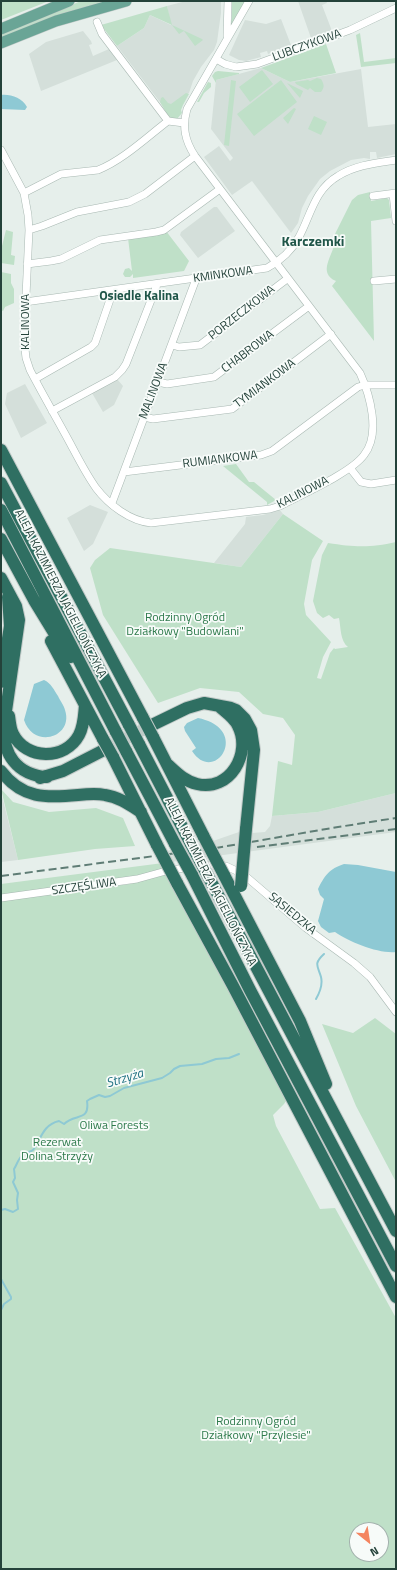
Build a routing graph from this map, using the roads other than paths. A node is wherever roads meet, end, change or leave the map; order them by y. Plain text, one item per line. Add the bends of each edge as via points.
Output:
1 (69, 1) edge
2 (126, 1) edge
3 (228, 1) edge
4 (248, 1) edge
5 (396, 8) edge
6 (97, 22) dead end
7 (1, 29) edge
8 (226, 38) junction
9 (1, 43) edge
10 (216, 59) junction
11 (168, 121) junction
12 (184, 122) junction
13 (1, 150) edge
14 (195, 156) junction
15 (396, 160) edge
16 (220, 189) junction
17 (24, 193) junction
18 (394, 193) edge
19 (373, 196) dead end
20 (396, 221) edge
21 (29, 230) junction
22 (276, 263) junction
23 (26, 264) junction
24 (196, 279) junction
25 (287, 279) junction
26 (396, 279) edge
27 (374, 282) dead end
28 (157, 285) junction
29 (113, 291) junction
30 (26, 302) junction
31 (309, 306) junction
32 (330, 334) junction
33 (172, 345) junction
34 (35, 379) junction
35 (158, 382) junction
36 (365, 385) junction
37 (396, 385) edge
38 (52, 411) junction
39 (144, 417) junction
40 (1, 450) edge
41 (350, 468) junction
42 (124, 472) junction
43 (396, 480) edge
44 (1, 483) edge
45 (112, 503) junction
46 (1, 510) edge
47 (1, 540) edge
48 (1, 578) edge
49 (7, 590) junction
50 (34, 600) junction
51 (86, 676) junction
52 (1, 682) edge
53 (85, 705) junction
54 (219, 706) junction
55 (6, 708) junction
56 (149, 727) junction
57 (107, 749) junction
58 (1, 757) edge
59 (167, 764) junction
60 (1, 771) edge
61 (47, 777) junction
62 (141, 812) junction
63 (166, 871) joint
64 (1, 898) edge
65 (240, 906) junction
66 (396, 1012) edge
67 (354, 1152) junction
68 (396, 1231) edge
69 (396, 1266) edge
70 (396, 1298) edge

1 - 7 main road
2 - 9 main road via 56,21
3 - 8 street, KALINOWA
4 - 8 street, KALINOWA
5 - 10 street, LUBCZYKOWA via 350,30 257,64 236,67
6 - 11 street via 102,34
8 - 10 street, KALINOWA
10 - 12 street, KALINOWA via 187,109
11 - 12 street
11 - 17 street via 103,168 62,174
12 - 14 street, KALINOWA via 187,141
13 - 17 street, KALINOWA
14 - 16 street, KALINOWA
14 - 21 street via 137,199 77,212
15 - 22 street via 354,168 330,182 318,194 299,238
16 - 22 street, KALINOWA
16 - 23 street via 164,230 100,240 61,259
17 - 21 street, KALINOWA
18 - 19 street
18 - 20 street
21 - 23 street, KALINOWA
22 - 24 street, KMINKOWA via 267,268
22 - 25 street, KALINOWA
23 - 30 street, KALINOWA
24 - 28 street, KMINKOWA
24 - 33 street, MALINOWA
25 - 31 street, KALINOWA
25 - 33 street, PORZECZKOWA via 200,345
26 - 27 street
28 - 29 street, KMINKOWA
28 - 38 street via 122,370 115,377
29 - 30 street, KMINKOWA
29 - 34 street via 95,343
30 - 34 street, KALINOWA via 24,348
31 - 32 street, KALINOWA
31 - 35 street, CHABROWA via 214,377 167,384
32 - 36 street, KALINOWA via 360,373
32 - 39 street, TYMIANKOWA via 232,409 153,419
33 - 35 street, MALINOWA
34 - 38 street, KALINOWA
35 - 39 street, MALINOWA
36 - 37 street
36 - 41 street, KALINOWA via 373,424 372,439 364,455
36 - 42 street, RUMIANKOWA via 358,387 272,451 261,456
38 - 45 street, KALINOWA via 97,489
39 - 42 street, MALINOWA
40 - 56 highway
41 - 43 street via 361,482 371,484
41 - 45 street, KALINOWA via 270,509 151,523 140,522 128,516
42 - 45 street, MALINOWA
44 - 67 highway, ALEJA KAZIMIERZA JAGIELLOŃCZYKA, bridge
46 - 51 highway, ALEJA KAZIMIERZA JAGIELLOŃCZYKA
47 - 50 highway
48 - 49 highway
49 - 52 highway via 10,626
49 - 55 highway via 20,620
50 - 51 highway via 64,649
50 - 53 highway via 34,612
51 - 69 highway, ALEJA KAZIMIERZA JAGIELLOŃCZYKA, bridge
53 - 55 highway via 82,725 76,740 63,750 48,755 32,752 19,742 13,734
53 - 57 highway
54 - 56 highway via 204,703 193,706
54 - 59 highway via 238,725 242,736 242,753 234,770 218,782 202,785 182,777
54 - 65 highway, bridge via 231,708 240,714 249,724 253,736 254,750
55 - 61 highway via 3,733 5,748 9,755 26,772
56 - 59 highway
57 - 61 highway
57 - 62 highway
58 - 61 highway via 6,766 18,776 35,779
59 - 65 highway, bridge
60 - 62 highway via 15,786 24,791 52,797 104,794 118,798
62 - 70 highway, bridge
63 - 64 street, SZCZĘŚLIWA via 137,879
63 - 66 street, SĄSIEDZKA via 214,865 226,866 244,874 306,928 354,962 370,977
65 - 67 highway via 300,1021
67 - 68 highway, ALEJA KAZIMIERZA JAGIELLOŃCZYKA

